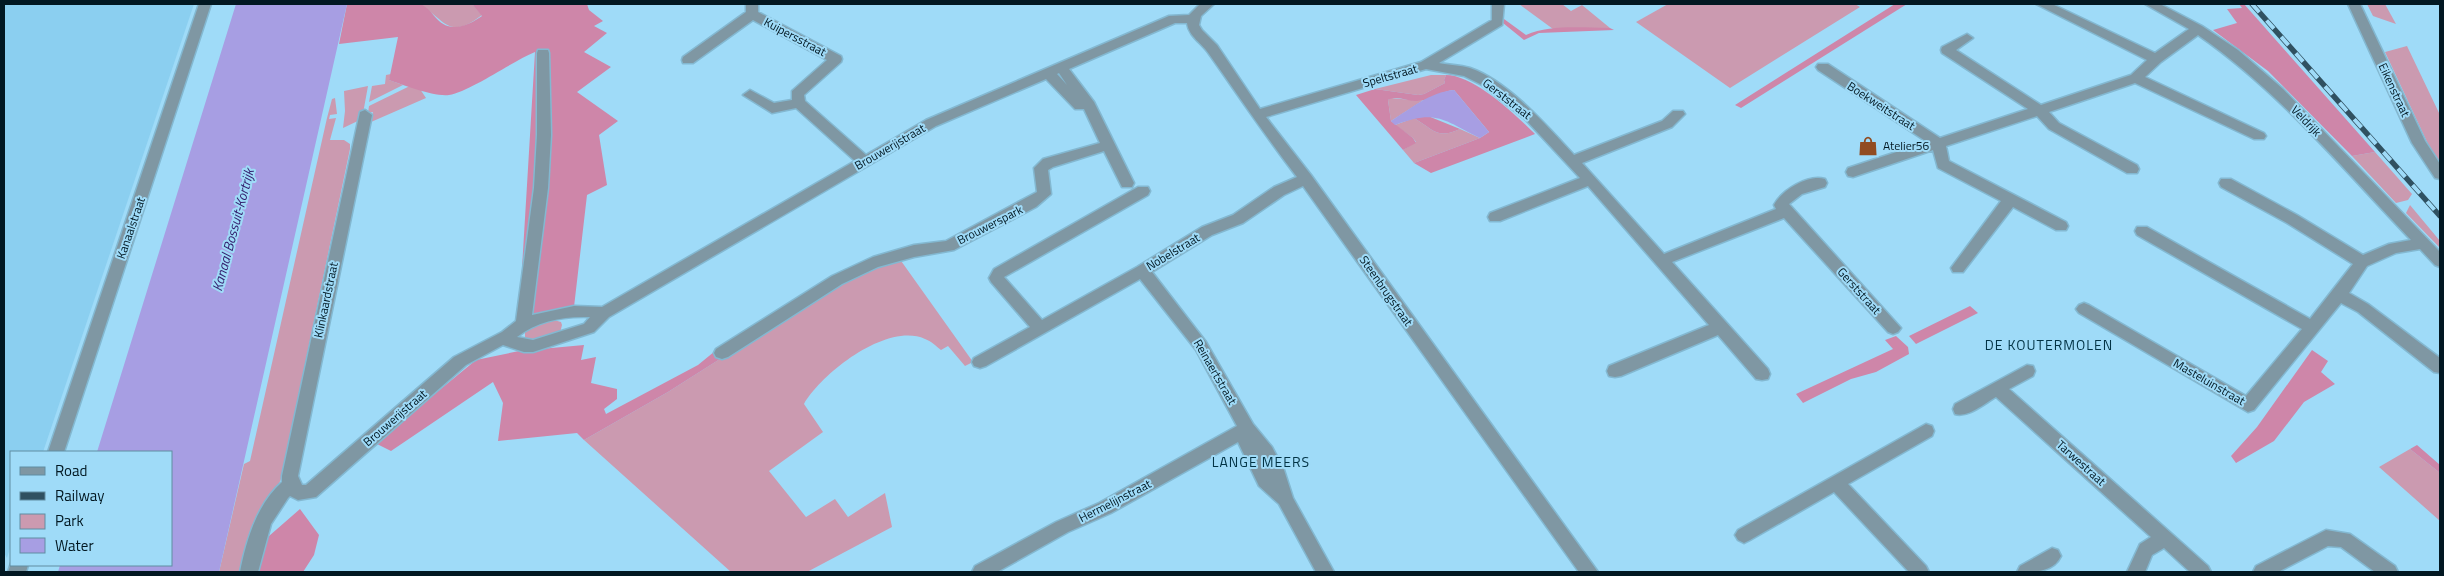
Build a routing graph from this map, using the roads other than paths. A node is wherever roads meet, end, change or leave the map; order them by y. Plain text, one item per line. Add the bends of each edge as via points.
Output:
1 (205, 4) edge
2 (1498, 4) edge
3 (2042, 4) edge
4 (2151, 4) edge
5 (2354, 4) edge
6 (752, 9) edge
7 (1198, 9) edge
8 (2198, 30) junction
9 (1968, 38) dead end
10 (543, 53) dead end
11 (2156, 59) junction
12 (688, 60) dead end
13 (1426, 65) junction
14 (1061, 67) junction
15 (1823, 67) dead end
16 (1047, 72) junction
17 (2136, 78) junction
18 (750, 95) dead end
19 (799, 103) junction
20 (2039, 110) junction
21 (1678, 114) dead end
22 (365, 115) dead end
23 (1257, 115) junction
24 (1101, 127) junction
25 (2259, 136) dead end
26 (1939, 144) junction
27 (1108, 145) junction
28 (864, 161) junction
29 (1572, 161) junction
30 (2132, 169) dead end
31 (1852, 172) dead end
32 (2440, 174) edge
33 (1306, 179) junction
34 (1590, 180) junction
35 (1127, 183) dead end
36 (1820, 183) dead end
37 (2226, 183) dead end
38 (1143, 191) dead end
39 (2010, 200) junction
40 (1786, 211) junction
41 (1495, 217) dead end
42 (2061, 226) dead end
43 (2142, 231) dead end
44 (2423, 243) junction
45 (1663, 260) junction
46 (2362, 262) junction
47 (2440, 262) edge
48 (1958, 268) dead end
49 (1142, 271) junction
50 (2340, 295) junction
51 (2084, 309) dead end
52 (578, 312) junction
53 (604, 313) junction
54 (523, 324) junction
55 (1720, 327) junction
56 (1040, 328) junction
57 (1893, 328) dead end
58 (2313, 328) junction
59 (573, 334) junction
60 (503, 339) junction
61 (722, 352) dead end
62 (980, 362) dead end
63 (2440, 367) edge
64 (2027, 370) dead end
65 (1615, 371) dead end
66 (1762, 374) dead end
67 (1997, 388) junction
68 (1961, 409) dead end
69 (1247, 429) junction
70 (1926, 431) dead end
71 (56, 451) edge
72 (1834, 482) junction
73 (291, 485) junction
74 (1744, 535) dead end
75 (2164, 539) junction
76 (2052, 556) dead end
77 (249, 572) edge
78 (981, 572) edge
79 (1325, 572) edge
80 (1589, 572) edge
81 (1920, 572) edge
82 (2026, 572) edge
83 (2136, 572) edge
84 (2202, 572) edge
85 (2262, 572) edge
86 (2389, 572) edge

1 - 71 street, Kanaalstraat
2 - 13 street, Speltstraat via 1498,22
3 - 11 street
4 - 8 street, Veldrijk
5 - 32 street, Eikenstraat via 2419,143
6 - 12 street, Kuipersstraat
6 - 19 street, Kuipersstraat via 836,59 797,94
7 - 14 street, Brouwerijstraat
7 - 23 street, Steenbrugstraat via 1196,32 1212,48
8 - 11 street
8 - 44 street, Veldrijk via 2233,53 2278,92
9 - 20 street via 1948,50
10 - 54 street via 541,188
11 - 17 street
13 - 23 street, Speltstraat
13 - 29 street, Gerststraat via 1467,72 1487,82 1531,117
14 - 16 street, Brouwerijstraat
14 - 24 street
15 - 26 street, Boekweitstraat
16 - 24 street
16 - 28 street, Brouwerijstraat via 931,123
17 - 20 street
17 - 25 street
18 - 19 street via 772,108
19 - 28 street
20 - 26 street
20 - 30 street via 2054,126
21 - 29 street via 1667,124
22 - 73 street, Klinkaardstraat via 290,476
23 - 33 street, Steenbrugstraat
24 - 27 street
26 - 31 street
26 - 39 street via 1943,164
27 - 35 street
27 - 61 street, Brouwerspark via 1041,168 1044,194 1031,204 949,246 914,251 873,263 837,280
28 - 53 street, Brouwerijstraat
29 - 34 street, Gerststraat
33 - 49 street, Nobelstraat via 1279,191 1238,219 1207,231
33 - 80 street, Steenbrugstraat
34 - 41 street
34 - 45 street, Gerststraat
36 - 40 street via 1784,198 1781,205
37 - 46 street
38 - 56 street via 999,273 996,278
39 - 42 street
39 - 48 street
40 - 45 street
40 - 57 street, Gerststraat
43 - 58 street
44 - 46 street via 2394,248
44 - 47 street, Veldrijk
45 - 55 street, Gerststraat
46 - 50 street, Masteluinstraat
49 - 56 street, Nobelstraat
49 - 69 street, Reinaertstraat via 1201,346
50 - 58 street, Masteluinstraat
50 - 63 street via 2363,308
51 - 58 street, Masteluinstraat via 2248,405
52 - 53 street, Brouwerijstraat
52 - 54 street, Brouwerijstraat
52 - 59 street via 573,318
53 - 59 street, Brouwerijstraat via 589,328
54 - 60 street, Brouwerijstraat
55 - 65 street
55 - 66 street, Gerststraat
56 - 62 street, Nobelstraat
59 - 60 street, Brouwerijstraat via 533,346
60 - 73 street, Brouwerijstraat via 460,361 310,492 298,493
64 - 67 street
67 - 68 street
67 - 75 street, Tarwestraat
69 - 78 street, Hermelijnstraat
69 - 79 street, Reinaertstraat via 1259,438 1276,471 1285,499
70 - 72 street
72 - 74 street
72 - 81 street
73 - 77 street via 282,492 267,517 258,536
75 - 83 street via 2146,550
75 - 84 street, Tarwestraat
76 - 82 street
85 - 86 street via 2326,538 2344,539

